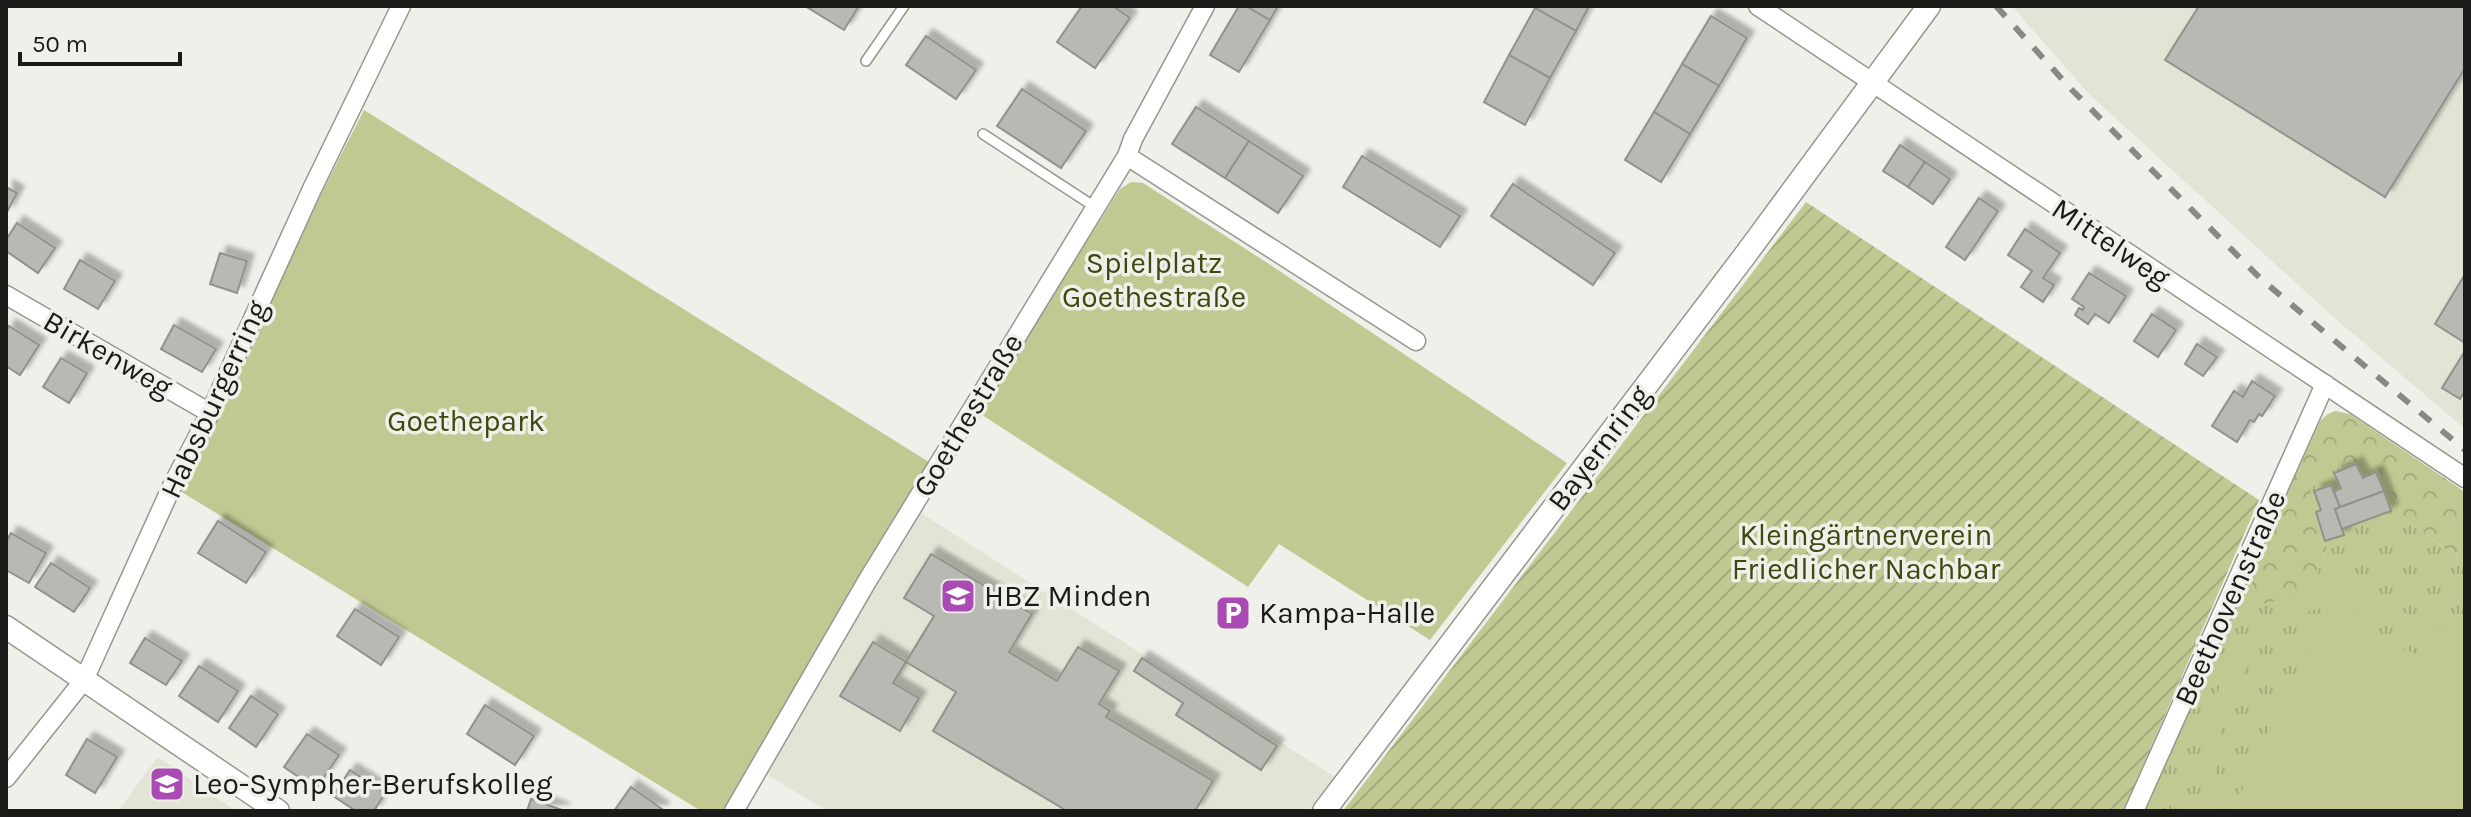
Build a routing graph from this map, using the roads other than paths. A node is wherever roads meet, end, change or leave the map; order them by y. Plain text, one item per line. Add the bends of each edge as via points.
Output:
1 (401, 6) edge
2 (904, 6) edge
3 (1181, 6) edge
4 (1758, 6) edge
5 (1929, 6) edge
6 (1202, 12) edge
7 (866, 61) dead end
8 (1873, 85) junction
9 (983, 134) dead end
10 (1127, 156) junction
11 (1095, 207) junction
12 (6, 295) edge
13 (1416, 341) dead end
14 (2325, 384) junction
15 (210, 413) junction
16 (2465, 478) edge
17 (6, 627) edge
18 (84, 680) junction
19 (6, 778) edge
20 (278, 811) edge
21 (734, 811) edge
22 (1324, 811) edge
23 (2134, 811) edge

1 - 15 street, Habsburgerring
2 - 7 lane
3 - 6 street, Goethestraße
4 - 8 street, Mittelweg
5 - 8 street, Bayernring
6 - 10 street, Goethestraße
8 - 14 street, Mittelweg
8 - 22 street, Bayernring
9 - 11 lane
10 - 11 street, Goethestraße
10 - 13 street
11 - 21 street, Goethestraße
12 - 15 street, Birkenweg
14 - 16 street, Mittelweg
14 - 23 street, Beethovenstraße
15 - 18 street, Habsburgerring
17 - 18 street
18 - 19 street, Habsburgerring
18 - 20 street

